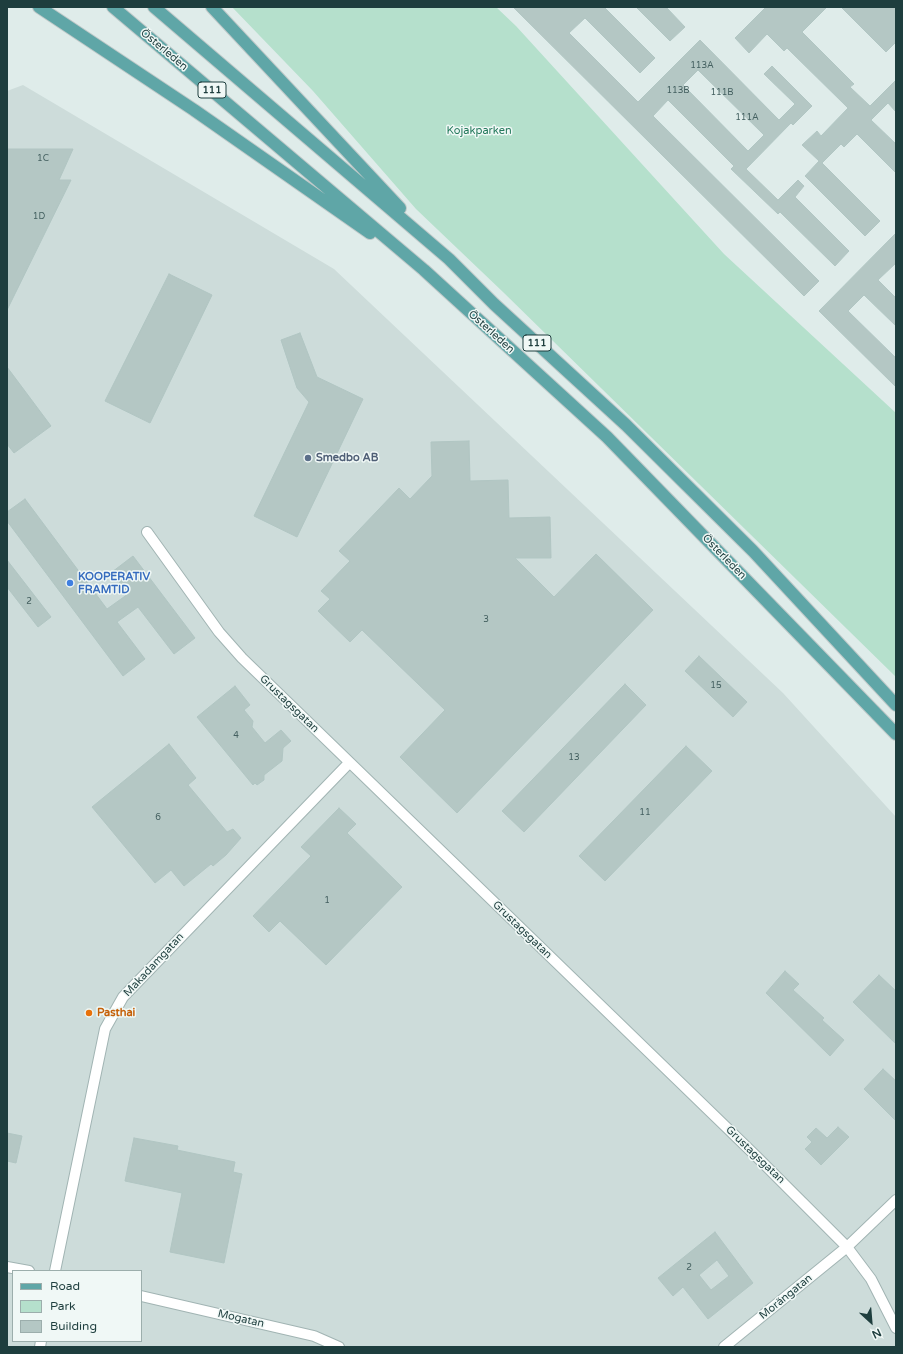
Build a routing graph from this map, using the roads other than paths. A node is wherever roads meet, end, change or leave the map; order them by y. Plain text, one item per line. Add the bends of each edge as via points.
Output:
1 (39, 7) edge
2 (113, 7) edge
3 (154, 7) edge
4 (212, 7) edge
5 (449, 259) junction
6 (424, 270) junction
7 (147, 532) dead end
8 (896, 705) edge
9 (896, 734) edge
10 (349, 763) junction
11 (896, 1200) edge
12 (847, 1247) junction
13 (7, 1267) edge
14 (24, 1270) edge
15 (55, 1270) edge
16 (142, 1296) edge
17 (896, 1328) edge
18 (339, 1347) edge
19 (724, 1347) edge

1 - 6 main road
2 - 6 main road, Österleden / 111
3 - 5 main road, Österleden / 111
4 - 5 main road
5 - 8 main road, Österleden / 111 via 494,304 626,424 753,551
6 - 9 main road, Österleden / 111 via 607,437
7 - 10 street, Grustagsgatan via 219,632
10 - 12 street, Grustagsgatan
10 - 15 street, Makadamgatan via 123,997 105,1029
11 - 12 street, Morängatan
12 - 17 street, Grustagsgatan via 871,1279
12 - 19 street, Morängatan
13 - 14 street
16 - 18 street, Mogatan via 314,1336

